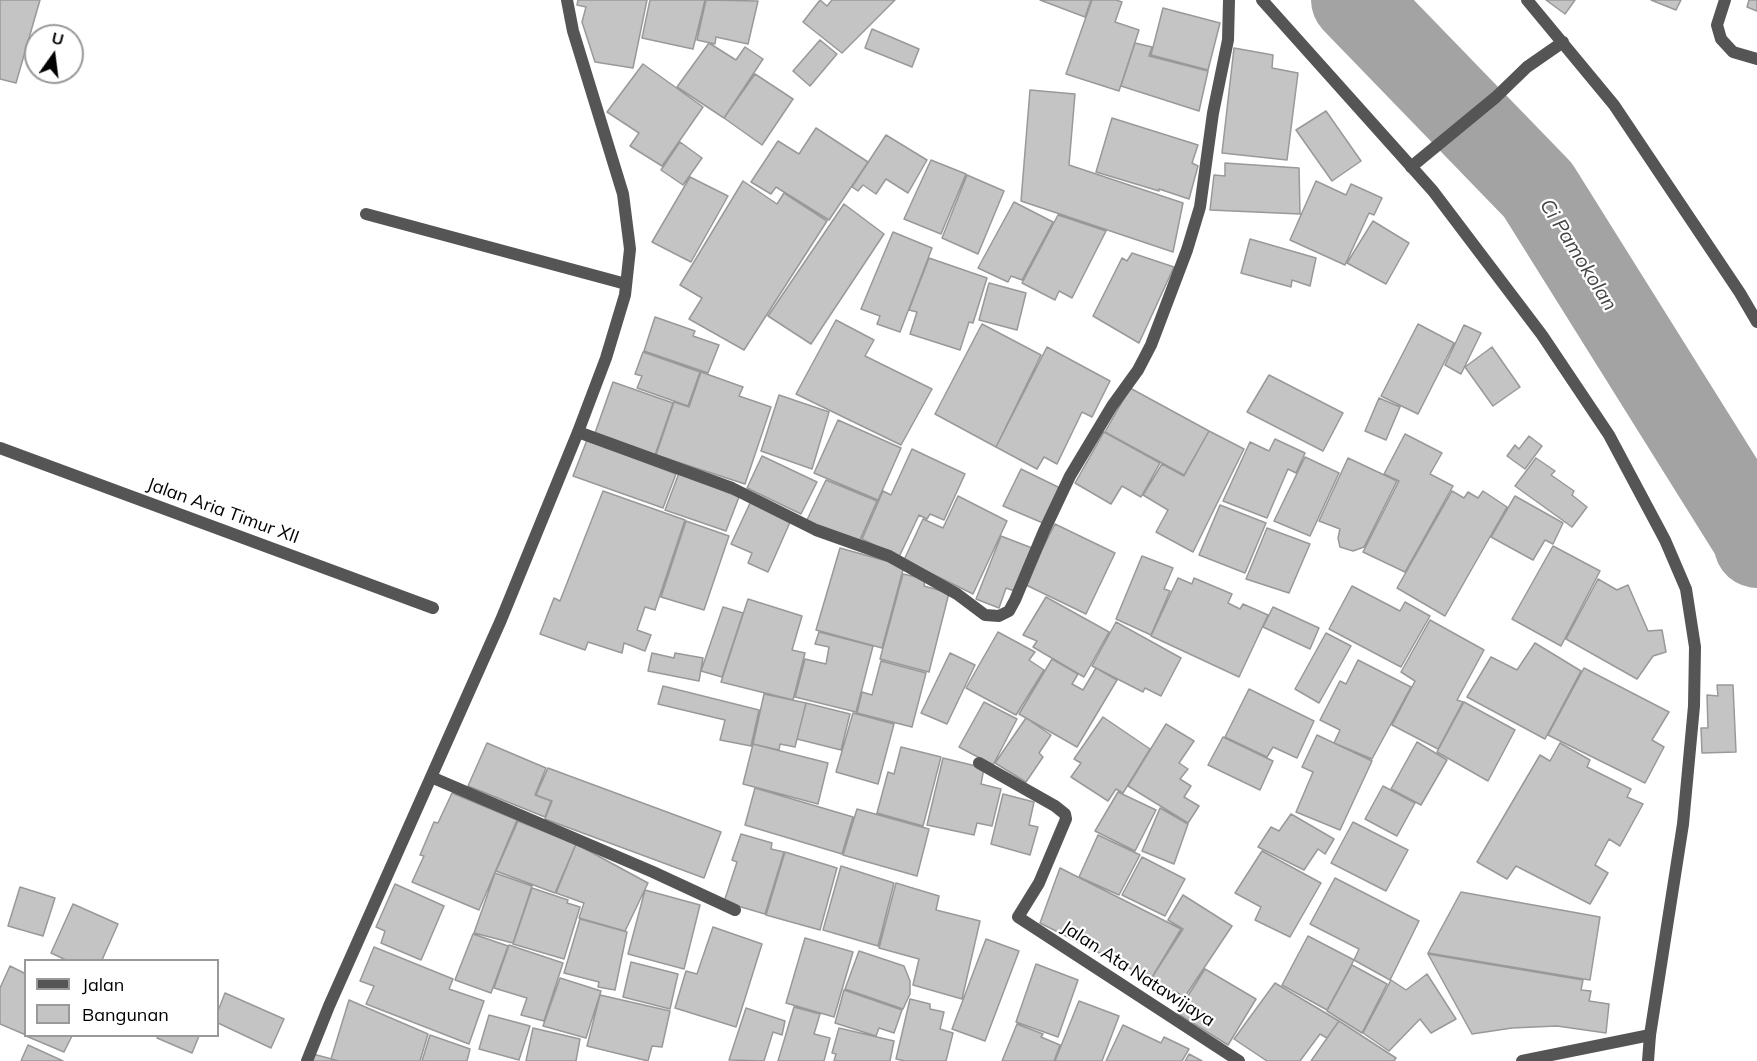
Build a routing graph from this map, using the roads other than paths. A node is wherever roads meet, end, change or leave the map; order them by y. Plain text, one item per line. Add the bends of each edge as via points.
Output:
1 (567, 0) edge
2 (1229, 0) edge
3 (1262, 0) edge
4 (1527, 0) edge
5 (1725, 0) edge
6 (1563, 42) junction
7 (1757, 59) edge
8 (1411, 167) junction
9 (366, 214) dead end
10 (626, 284) junction
11 (1757, 322) edge
12 (578, 432) junction
13 (0, 448) edge
14 (433, 608) dead end
15 (979, 763) dead end
16 (431, 777) junction
17 (735, 910) dead end
18 (1650, 1035) junction
19 (307, 1061) edge
20 (1239, 1061) edge
21 (1522, 1061) edge
22 (1648, 1061) edge

1 - 10 street via 623,194 630,249
2 - 12 street via 1228,40 1200,207 1187,250 1151,345 1070,476 1009,611 999,616 985,615 957,594 889,556 810,528 732,488
3 - 8 street
4 - 6 street
5 - 7 street via 1717,25 1721,39 1733,52
6 - 8 street via 1527,67
6 - 11 street via 1614,105
8 - 18 street via 1542,335 1608,435 1665,540 1686,589 1695,647 1694,706 1683,824
9 - 10 street
10 - 12 street via 606,357
12 - 16 street
13 - 14 street, Jalan Aria Timur XII
15 - 20 street, Jalan Ata Natawijaya via 1065,814 1043,873 1018,917
16 - 17 street
16 - 19 street
18 - 21 street
18 - 22 street

